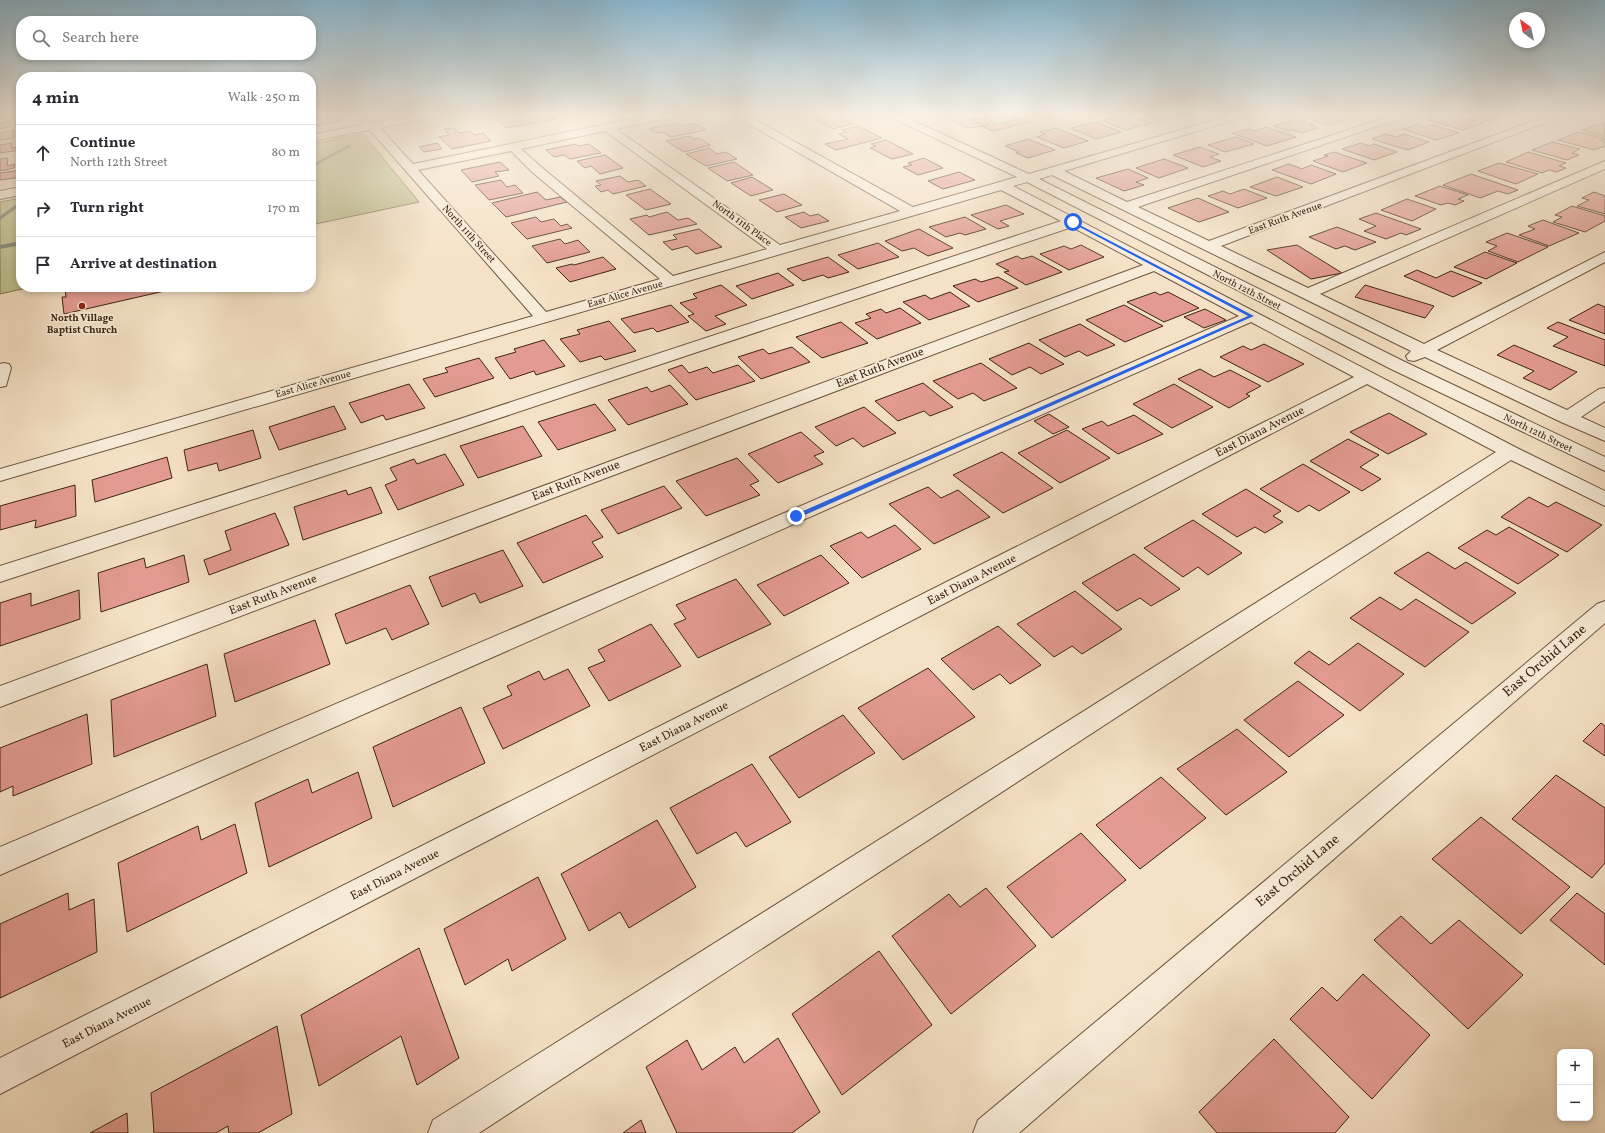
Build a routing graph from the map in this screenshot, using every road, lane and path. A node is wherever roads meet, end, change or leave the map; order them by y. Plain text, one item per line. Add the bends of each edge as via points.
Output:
1 (416, 167) edge
2 (536, 167) edge
3 (661, 167) edge
4 (831, 167) edge
5 (1005, 167) edge
6 (1068, 167) edge
7 (1247, 167) edge
8 (1421, 167) edge
9 (1601, 167) edge
10 (411, 168) joint
11 (1054, 171) junction
12 (1028, 178) junction
13 (1002, 185) junction
14 (16, 192) edge
15 (0, 195) edge
16 (1127, 206) junction
17 (910, 211) junction
18 (1073, 222) junction
19 (1209, 246) junction
20 (778, 250) junction
21 (1605, 256) edge
22 (1153, 266) junction
23 (671, 281) junction
24 (1308, 294) junction
25 (1251, 316) junction
26 (543, 318) junction
27 (1424, 350) junction
28 (1397, 365) junction
29 (1367, 377) junction
30 (1605, 393) edge
31 (1567, 418) junction
32 (1605, 435) edge
33 (1510, 452) junction
34 (1605, 465) edge
35 (0, 475) edge
36 (1605, 499) edge
37 (0, 574) edge
38 (1605, 610) edge
39 (0, 697) edge
40 (0, 861) edge
41 (0, 1077) edge
42 (446, 1133) edge
43 (991, 1133) edge

1 - 10 street
2 - 23 street
3 - 20 street, North 11th Place
4 - 17 street
5 - 12 street, North 12th Street
6 - 11 street, East Alice Avenue
7 - 16 street
8 - 19 street, East Ruth Avenue
9 - 24 street
10 - 26 street, North 11th Street
11 - 12 street, East Alice Avenue
11 - 16 street, North 12th Street
12 - 13 street, East Alice Avenue
12 - 28 street, North 12th Street
13 - 17 street, East Alice Avenue
13 - 18 street, North 12th Street
14 - 15 street
16 - 19 street, North 12th Street
17 - 20 street, East Alice Avenue
18 - 22 street, North 12th Street
18 - 37 street via 421,438
19 - 24 street, North 12th Street
20 - 23 street, East Alice Avenue
21 - 27 street
22 - 25 street, North 12th Street
22 - 39 street, East Ruth Avenue
23 - 26 street, East Alice Avenue
24 - 27 street, North 12th Street
25 - 29 street, North 12th Street
25 - 40 street
26 - 35 street, East Alice Avenue
27 - 28 street
27 - 31 street, North 12th Street
28 - 34 street, North 12th Street
29 - 33 street, North 12th Street
29 - 41 street, East Diana Avenue
30 - 31 street
31 - 32 street, North 12th Street
33 - 36 street, North 12th Street
33 - 42 street
38 - 43 street, East Orchid Lane

